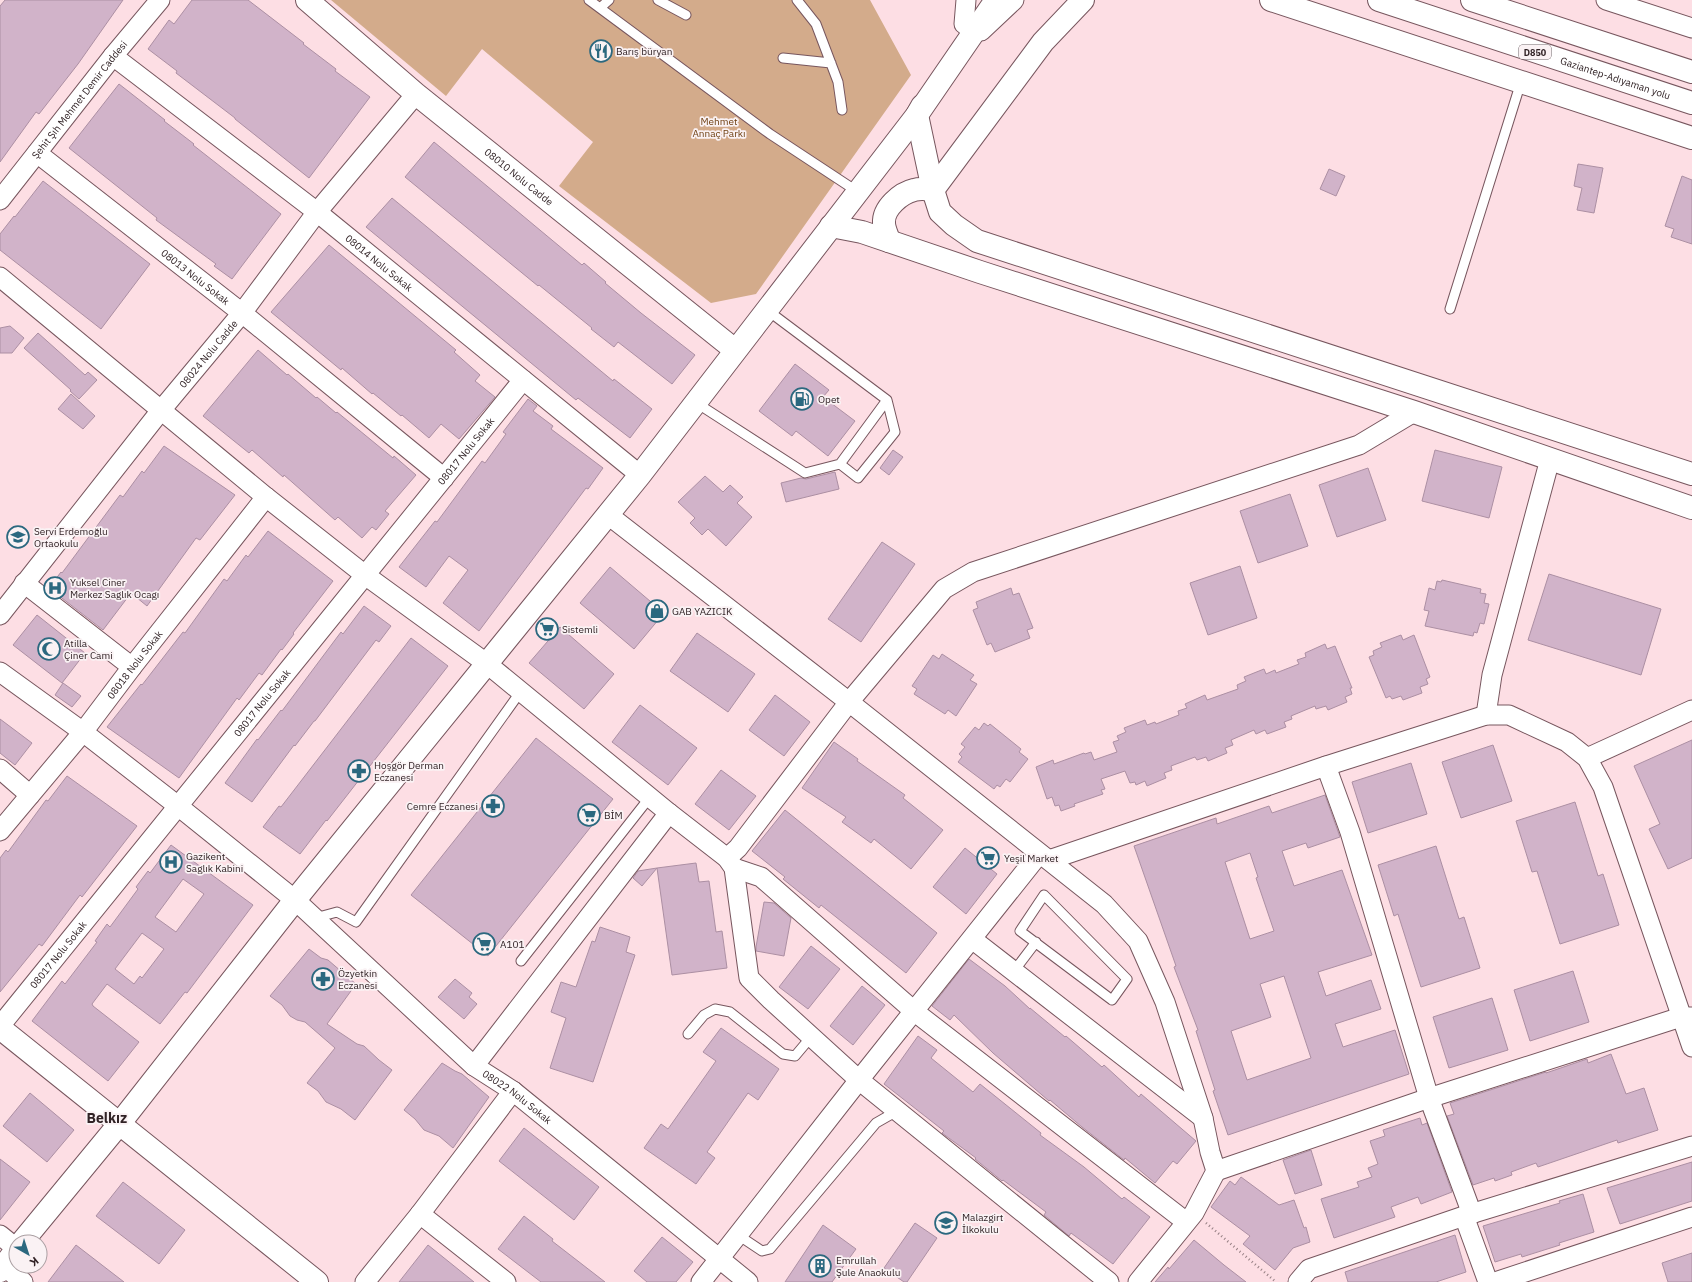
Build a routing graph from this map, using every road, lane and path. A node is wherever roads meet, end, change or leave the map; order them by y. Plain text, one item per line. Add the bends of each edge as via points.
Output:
1 (160, 0) edge
2 (307, 0) edge
3 (588, 0) edge
4 (609, 0) edge
5 (658, 0) edge
6 (797, 0) edge
7 (966, 0) edge
8 (976, 0) edge
9 (996, 0) edge
10 (1014, 0) edge
11 (1083, 0) edge
12 (1271, 0) edge
13 (1378, 0) edge
14 (1472, 0) edge
15 (1606, 0) edge
16 (600, 8) junction
17 (686, 15) dead end
18 (964, 24) junction
19 (1692, 28) edge
20 (965, 45) junction
21 (113, 56) junction
22 (783, 58) dead end
23 (831, 63) junction
24 (1692, 72) edge
25 (1521, 82) junction
26 (416, 94) junction
27 (1692, 103) edge
28 (842, 110) dead end
29 (917, 115) junction
30 (1692, 138) edge
31 (38, 154) junction
32 (933, 190) junction
33 (858, 192) junction
34 (0, 200) edge
35 (317, 212) junction
36 (831, 226) junction
37 (889, 241) junction
38 (0, 277) edge
39 (766, 309) junction
40 (1450, 309) dead end
41 (242, 313) junction
42 (735, 350) junction
43 (523, 380) junction
44 (887, 400) junction
45 (695, 402) junction
46 (162, 409) junction
47 (1414, 412) junction
48 (1550, 459) junction
49 (840, 464) junction
50 (1692, 474) edge
51 (640, 475) junction
52 (444, 478) junction
53 (266, 496) junction
54 (1692, 508) edge
55 (607, 514) junction
56 (366, 575) junction
57 (24, 583) junction
58 (0, 615) edge
59 (486, 663) junction
60 (132, 667) junction
61 (0, 672) edge
62 (521, 691) junction
63 (849, 702) junction
64 (1692, 710) edge
65 (1486, 715) junction
66 (83, 732) junction
67 (1586, 758) junction
68 (1326, 766) junction
69 (0, 769) edge
70 (30, 795) junction
71 (650, 797) junction
72 (178, 806) junction
73 (669, 813) junction
74 (0, 831) edge
75 (1044, 857) junction
76 (730, 863) junction
77 (295, 900) junction
78 (315, 918) junction
79 (972, 939) junction
80 (1036, 942) junction
81 (522, 961) dead end
82 (1014, 971) junction
83 (914, 1012) junction
84 (1687, 1017) edge
85 (0, 1027) edge
86 (688, 1034) dead end
87 (811, 1036) junction
88 (1692, 1047) edge
89 (474, 1066) junction
90 (859, 1080) junction
91 (513, 1092) junction
92 (1430, 1098) junction
93 (897, 1111) junction
94 (1203, 1118) junction
95 (120, 1123) junction
96 (1692, 1146) edge
97 (1216, 1172) junction
98 (420, 1214) junction
99 (1468, 1215) junction
100 (1190, 1217) junction
101 (1692, 1217) edge
102 (29, 1234) edge
103 (0, 1235) edge
104 (738, 1235) junction
105 (8, 1255) edge
106 (718, 1259) junction
107 (317, 1282) edge
108 (365, 1282) edge
109 (506, 1282) edge
110 (701, 1282) edge
111 (748, 1282) edge
112 (1109, 1282) edge
113 (1138, 1282) edge
114 (1276, 1282) edge
115 (1298, 1282) edge
116 (1488, 1282) edge
117 (1495, 1282) edge

1 - 21 street, Şehit Şıh Mehmet Demir Caddesi
2 - 26 main road, 08010 Nolu Cadde
3 - 16 lane
4 - 16 lane
5 - 17 lane
6 - 23 lane via 816,24
7 - 18 street
8 - 18 main road
9 - 20 main road
10 - 20 street
11 - 32 main road via 1043,42
12 - 25 main road
13 - 27 main road, Gaziantep-Adıyaman yolu / D850
14 - 24 main road
15 - 19 street
16 - 33 lane via 770,134
18 - 29 main road
20 - 29 main road
21 - 31 street, Şehit Şıh Mehmet Demir Caddesi
21 - 35 street, 08014 Nolu Sokak
22 - 23 lane
23 - 28 lane via 838,82
25 - 30 main road
25 - 40 lane
26 - 35 street, 08024 Nolu Cadde
26 - 42 main road, 08010 Nolu Cadde
29 - 32 main road
29 - 33 main road
31 - 34 street, Şehit Şıh Mehmet Demir Caddesi
31 - 41 street, 08013 Nolu Sokak
32 - 37 main road via 912,190 897,199 887,210 884,223
32 - 50 main road via 940,212 978,241
33 - 36 main road
35 - 41 street, 08024 Nolu Cadde
35 - 43 street, 08014 Nolu Sokak
36 - 37 main road
36 - 39 main road
37 - 47 main road
38 - 46 street
39 - 42 main road
39 - 44 lane
41 - 46 street, 08024 Nolu Cadde
41 - 52 street, 08013 Nolu Sokak
42 - 45 main road
43 - 51 street, 08014 Nolu Sokak
43 - 52 street, 08017 Nolu Sokak
44 - 49 lane
44 - 49 lane via 895,432 858,478
45 - 49 lane via 804,473
45 - 51 main road
46 - 53 street
46 - 57 street, 08024 Nolu Cadde
47 - 48 main road
47 - 63 street via 1359,445 973,572 944,588
48 - 54 main road
48 - 65 street via 1492,675
51 - 55 main road
52 - 56 street, 08017 Nolu Sokak
53 - 56 street
53 - 60 street, 08018 Nolu Sokak
55 - 59 main road
55 - 63 street
56 - 59 street
56 - 72 street, 08017 Nolu Sokak
57 - 58 street, 08024 Nolu Cadde
57 - 60 street
59 - 62 street
59 - 77 main road
60 - 66 street, 08018 Nolu Sokak
61 - 66 street, 08022 Nolu Sokak
62 - 71 street
62 - 78 lane via 356,922 337,912
63 - 75 street
63 - 76 street via 738,848
64 - 67 street
65 - 67 street via 1509,715 1567,742
65 - 68 street
66 - 70 street, 08018 Nolu Sokak
66 - 72 street, 08022 Nolu Sokak
67 - 84 street via 1603,787
68 - 75 street
68 - 92 street via 1350,832
69 - 70 street
70 - 74 street, 08018 Nolu Sokak
71 - 73 street
71 - 81 lane
72 - 77 street, 08022 Nolu Sokak
72 - 85 street, 08017 Nolu Sokak
73 - 76 street
73 - 89 street
75 - 79 street
75 - 94 street via 1104,904 1138,941 1165,1002
76 - 83 street via 761,877
76 - 87 street via 750,978
77 - 78 street, 08022 Nolu Sokak
77 - 95 main road
78 - 89 street, 08022 Nolu Sokak
79 - 82 street
79 - 83 street
80 - 80 lane via 1020,931 1044,895 1127,979 1112,1000
80 - 82 lane
82 - 94 street
83 - 90 street
83 - 100 street
84 - 88 street
84 - 92 street
85 - 95 main road
86 - 87 lane via 704,1015 715,1009 730,1012 783,1054 795,1056
87 - 90 street
89 - 91 street, 08022 Nolu Sokak
90 - 93 street
90 - 104 street
91 - 98 street
91 - 106 street, 08022 Nolu Sokak
92 - 97 street
92 - 99 street
93 - 104 lane via 876,1123 770,1249 762,1251
93 - 112 street
94 - 97 street
95 - 102 main road
95 - 107 main road
96 - 99 street
97 - 100 street
98 - 108 street
98 - 109 street
99 - 115 street via 1309,1268
99 - 116 street
100 - 113 street
100 - 114 path
101 - 117 street
103 - 105 street
104 - 106 street
106 - 110 street
106 - 111 street, 08022 Nolu Sokak

